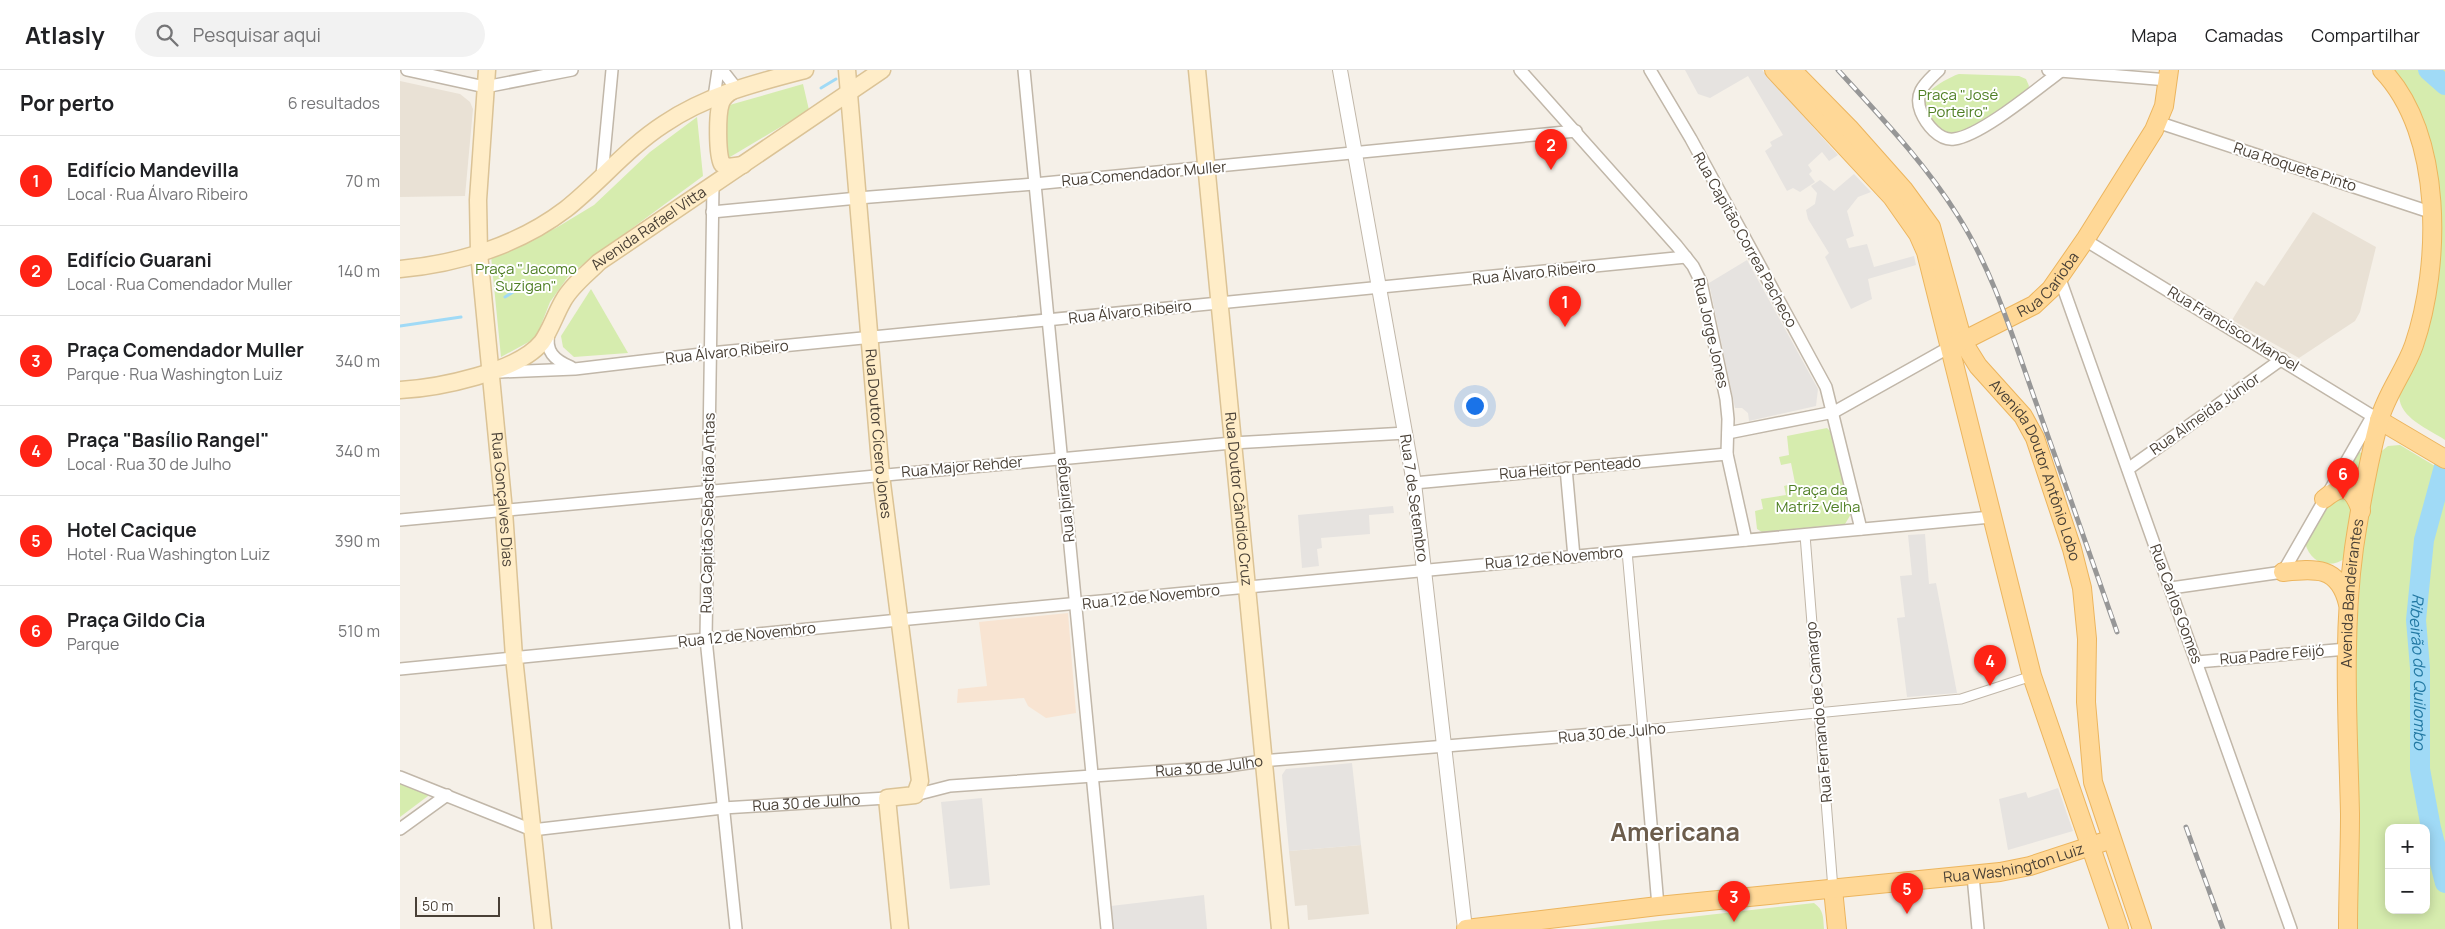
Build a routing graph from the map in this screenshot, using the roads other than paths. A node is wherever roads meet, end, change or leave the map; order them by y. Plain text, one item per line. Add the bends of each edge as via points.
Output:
1 (407, 70) edge
2 (486, 70) edge
3 (572, 70) edge
4 (612, 70) edge
5 (720, 70) edge
6 (805, 70) edge
7 (847, 70) edge
8 (882, 70) edge
9 (1024, 70) edge
10 (1197, 70) edge
11 (1340, 70) edge
12 (1520, 70) edge
13 (1650, 70) edge
14 (1774, 70) edge
15 (1792, 70) edge
16 (1939, 70) edge
17 (2048, 70) edge
18 (2382, 70) edge
19 (2061, 71) edge
20 (2169, 75) edge
21 (485, 86) junction
22 (736, 88) junction
23 (849, 94) junction
24 (714, 97) junction
25 (2157, 122) junction
26 (1576, 131) junction
27 (1355, 153) junction
28 (744, 165) junction
29 (1206, 168) junction
30 (602, 176) junction
31 (1034, 184) junction
32 (713, 186) junction
33 (858, 198) junction
34 (712, 212) junction
35 (2433, 213) junction
36 (2085, 240) junction
37 (480, 252) junction
38 (1686, 257) junction
39 (400, 268) edge
40 (2060, 279) junction
41 (1378, 288) junction
42 (1220, 302) junction
43 (1047, 320) junction
44 (554, 322) junction
45 (870, 338) junction
46 (1956, 345) junction
47 (710, 353) junction
48 (2282, 359) junction
49 (575, 369) junction
50 (490, 372) junction
51 (400, 390) edge
52 (1834, 412) junction
53 (2376, 418) junction
54 (1406, 433) junction
55 (1728, 434) junction
56 (1232, 443) junction
57 (1727, 454) junction
58 (1060, 459) junction
59 (2445, 459) edge
60 (1566, 468) junction
61 (2128, 469) junction
62 (881, 475) junction
63 (1414, 483) junction
64 (708, 490) junction
65 (2324, 499) junction
66 (504, 511) junction
67 (2361, 511) junction
68 (1991, 517) junction
69 (400, 520) edge
70 (1861, 529) junction
71 (1805, 535) junction
72 (1746, 540) junction
73 (1627, 552) junction
74 (1574, 557) junction
75 (1424, 571) junction
76 (2283, 572) junction
77 (1246, 588) junction
78 (2171, 588) junction
79 (1077, 604) junction
80 (2349, 606) junction
81 (899, 620) junction
82 (706, 639) junction
83 (2347, 649) junction
84 (514, 657) junction
85 (2197, 662) junction
86 (400, 669) edge
87 (2032, 676) junction
88 (1819, 713) junction
89 (1643, 730) junction
90 (1444, 746) junction
91 (1262, 761) junction
92 (1092, 775) junction
93 (400, 777) edge
94 (447, 795) junction
95 (914, 795) junction
96 (887, 798) junction
97 (723, 808) junction
98 (400, 829) edge
99 (532, 830) junction
100 (2112, 838) junction
101 (2092, 846) junction
102 (1973, 876) junction
103 (1833, 889) junction
104 (1658, 906) junction
105 (543, 929) edge
106 (736, 929) edge
107 (900, 929) edge
108 (1107, 929) edge
109 (1280, 929) edge
110 (1466, 929) edge
111 (1837, 929) edge
112 (1978, 929) edge
113 (2119, 929) edge
114 (2142, 929) edge
115 (2291, 929) edge
116 (2348, 929) edge

1 - 21 street
2 - 21 main road, Rua Gonçalves Dias
3 - 21 street
4 - 30 street
5 - 22 street
5 - 24 street
6 - 22 main road
7 - 23 main road, Rua Doutor Cícero Jones
8 - 23 main road, Avenida Rafael Vitta
9 - 31 street, Rua Ipiranga
10 - 29 main road, Rua Doutor Cândido Cruz
11 - 27 street, Rua 7 de Setembro
12 - 26 street, Rua Jorge Jones
13 - 52 street, Rua Capitão Correa Pacheco via 1826,387
14 - 46 main road, Avenida Doutor Antônio Lobo via 1892,197 1918,234
15 - 46 main road, Avenida Doutor Antônio Lobo via 1904,190 1931,227
16 - 19 street via 1919,91 1918,100 1921,111 1936,133 1954,139 1985,125
17 - 19 street
18 - 35 main road, Avenida Bandeirantes via 2401,96 2414,122 2429,180
19 - 20 street
20 - 25 main road, Rua Carioba via 2164,106
21 - 37 main road, Rua Gonçalves Dias via 478,200
22 - 24 main road
22 - 28 main road via 725,97 720,107 718,153 722,164
23 - 28 main road, Avenida Rafael Vitta
23 - 33 main road, Rua Doutor Cícero Jones
24 - 30 main road via 663,124
24 - 32 main road
25 - 35 street, Rua Roquete Pinto
25 - 36 main road, Rua Carioba via 2144,149
26 - 27 street, Rua Comendador Muller
26 - 38 street, Rua Jorge Jones
27 - 29 street, Rua Comendador Muller
27 - 41 street, Rua 7 de Setembro
28 - 32 main road, Avenida Rafael Vitta
29 - 31 street, Rua Comendador Muller
29 - 42 main road, Rua Doutor Cândido Cruz
30 - 37 main road via 566,209 536,228
31 - 33 street, Rua Comendador Muller
31 - 43 street, Rua Ipiranga
32 - 34 street, Rua Capitão Sebastião Antas
32 - 44 main road, Avenida Rafael Vitta via 600,262 563,300
33 - 34 street, Rua Comendador Muller
33 - 45 main road, Rua Doutor Cícero Jones
34 - 47 street, Rua Capitão Sebastião Antas
35 - 53 main road, Avenida Bandeirantes via 2430,271 2420,324 2413,347
36 - 40 main road, Rua Carioba
36 - 48 street, Rua Francisco Manoel
37 - 39 main road via 451,261
37 - 50 main road, Rua Gonçalves Dias
38 - 41 street, Rua Álvaro Ribeiro
38 - 55 street, Rua Jorge Jones via 1698,274 1703,293 1726,399
40 - 46 main road, Rua Carioba via 2034,305
40 - 61 street, Rua Carlos Gomes
41 - 42 street, Rua Álvaro Ribeiro
41 - 54 street, Rua 7 de Setembro
42 - 43 street, Rua Álvaro Ribeiro
42 - 56 main road, Rua Doutor Cândido Cruz
43 - 45 street, Rua Álvaro Ribeiro
43 - 58 street, Rua Ipiranga
44 - 49 street via 548,334 552,356
44 - 50 main road, Avenida Rafael Vitta via 542,341 525,358
45 - 47 street, Rua Álvaro Ribeiro
45 - 62 main road, Rua Doutor Cícero Jones
46 - 52 street, Rua Carioba
46 - 68 main road, Avenida Doutor Antônio Lobo
46 - 100 main road, Avenida Doutor Antônio Lobo via 2023,416 2034,438 2072,549 2082,588 2087,639 2086,702 2093,782
47 - 49 street, Rua Álvaro Ribeiro
47 - 64 street, Rua Capitão Sebastião Antas
48 - 53 street, Rua Francisco Manoel
48 - 61 street, Rua Almeida Júnior
49 - 50 street, Rua Álvaro Ribeiro
50 - 51 main road, Avenida Rafael Vitta
50 - 66 main road, Rua Gonçalves Dias
52 - 55 street, Rua Carioba
52 - 70 street, Rua Capitão Correa Pacheco
53 - 59 main road
53 - 65 street
53 - 67 main road, Avenida Bandeirantes
54 - 56 street, Rua Major Rehder
54 - 63 street, Rua 7 de Setembro
55 - 57 street, Rua Jorge Jones
56 - 58 street, Rua Major Rehder
56 - 77 main road, Rua Doutor Cândido Cruz
57 - 60 street, Rua Heitor Penteado
57 - 72 street, Rua Jorge Jones
58 - 62 street, Rua Major Rehder
58 - 79 street, Rua Ipiranga
60 - 63 street, Rua Heitor Penteado
60 - 74 street
61 - 78 street, Rua Carlos Gomes
62 - 64 street, Rua Major Rehder
62 - 81 main road, Rua Doutor Cícero Jones
63 - 75 street, Rua 7 de Setembro
64 - 66 street, Rua Major Rehder
64 - 82 street, Rua Capitão Sebastião Antas
65 - 67 main road via 2336,490 2346,489 2354,495
65 - 76 street
66 - 69 street, Rua Major Rehder
66 - 84 main road, Rua Gonçalves Dias
67 - 80 main road, Avenida Bandeirantes
68 - 70 street, Rua 12 de Novembro
68 - 87 main road, Avenida Doutor Antônio Lobo
70 - 71 street, Rua 12 de Novembro
71 - 72 street, Rua 12 de Novembro
71 - 88 street, Rua Fernando de Camargo
72 - 73 street, Rua 12 de Novembro
73 - 74 street, Rua 12 de Novembro
73 - 89 street
74 - 75 street, Rua 12 de Novembro
75 - 77 street, Rua 12 de Novembro
75 - 90 street, Rua 7 de Setembro
76 - 78 street
76 - 80 main road via 2306,569 2326,572 2342,586
77 - 79 street, Rua 12 de Novembro
77 - 91 main road, Rua Doutor Cândido Cruz
78 - 85 street, Rua Carlos Gomes
79 - 81 street, Rua 12 de Novembro
79 - 92 street, Rua Ipiranga
80 - 83 main road, Avenida Bandeirantes
81 - 82 street, Rua 12 de Novembro
81 - 95 main road, Rua Doutor Cícero Jones via 920,782
82 - 84 street, Rua 12 de Novembro
82 - 97 street, Rua Capitão Sebastião Antas
83 - 85 street, Rua Padre Feijó
83 - 116 main road, Avenida Bandeirantes
84 - 86 street, Rua 12 de Novembro
84 - 99 main road, Rua Gonçalves Dias
85 - 115 street, Rua Carlos Gomes
87 - 88 street, Rua 30 de Julho via 1961,699
87 - 101 main road, Avenida Doutor Antônio Lobo
88 - 89 street, Rua 30 de Julho
88 - 103 street, Rua Fernando de Camargo
89 - 90 street, Rua 30 de Julho
89 - 104 street
90 - 91 street, Rua 30 de Julho
90 - 110 street, Rua 7 de Setembro
91 - 92 street, Rua 30 de Julho via 1221,767
91 - 109 main road, Rua Doutor Cândido Cruz
92 - 95 street, Rua 30 de Julho via 950,786
92 - 108 street, Rua Ipiranga
93 - 94 street, Rua 30 de Julho
94 - 98 street
94 - 99 street, Rua 30 de Julho
95 - 96 main road, Rua 30 de Julho
96 - 97 street, Rua 30 de Julho
96 - 107 main road
97 - 99 street, Rua 30 de Julho
97 - 106 street, Rua Capitão Sebastião Antas
99 - 105 main road, Rua Gonçalves Dias
100 - 101 main road, Rua Washington Luiz
100 - 114 main road, Avenida Doutor Antônio Lobo
101 - 102 main road, Rua Washington Luiz via 2030,866
101 - 113 main road, Avenida Doutor Antônio Lobo
102 - 103 main road, Rua Washington Luiz
102 - 112 street
103 - 104 main road, Rua Washington Luiz
103 - 111 main road
104 - 110 main road, Rua Washington Luiz

